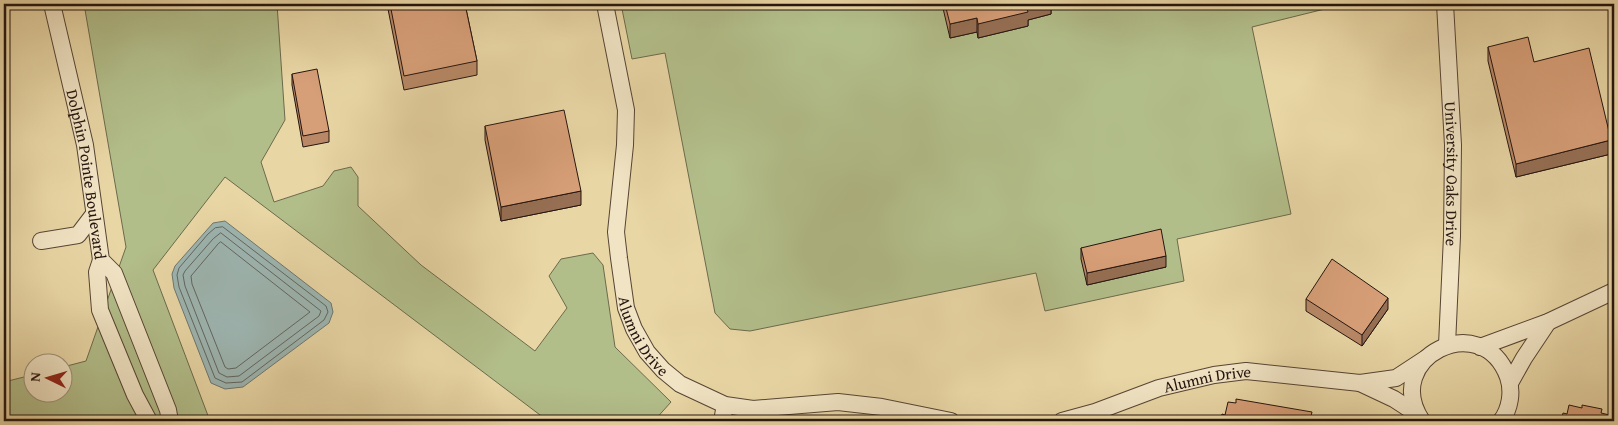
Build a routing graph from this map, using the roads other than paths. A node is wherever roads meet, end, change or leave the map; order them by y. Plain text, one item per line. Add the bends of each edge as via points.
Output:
1 (52, 4) edge
2 (605, 4) edge
3 (1445, 4) edge
4 (94, 214) junction
5 (41, 240) dead end
6 (101, 260) junction
7 (1614, 291) edge
8 (1548, 322) junction
9 (1448, 345) junction
10 (1480, 346) junction
11 (1425, 359) junction
12 (1360, 383) junction
13 (1510, 383) junction
14 (724, 413) edge
15 (1419, 418) edge
16 (149, 421) edge
17 (170, 421) edge
18 (951, 421) edge
19 (1062, 421) edge
20 (1501, 421) edge

1 - 4 street, Dolphin Pointe Boulevard via 85,145
2 - 14 street, Alumni Drive via 626,110 616,232 626,308 647,352 663,370
3 - 9 street, University Oaks Drive via 1453,145
4 - 5 street via 78,235
4 - 6 street, Dolphin Pointe Boulevard
6 - 16 street via 97,272 100,310
6 - 17 street, Dolphin Pointe Boulevard via 114,273 126,300
7 - 8 street
8 - 10 street
8 - 13 street
9 - 10 street
9 - 11 street, Alumni Drive
10 - 13 street via 1504,366
11 - 12 street, Alumni Drive via 1396,378
11 - 15 street via 1412,384 1412,398
12 - 15 street, Alumni Drive via 1394,399
12 - 19 street, Alumni Drive via 1246,371 1214,375 1159,388
13 - 20 street via 1511,399
14 - 18 street, Alumni Drive via 838,402

